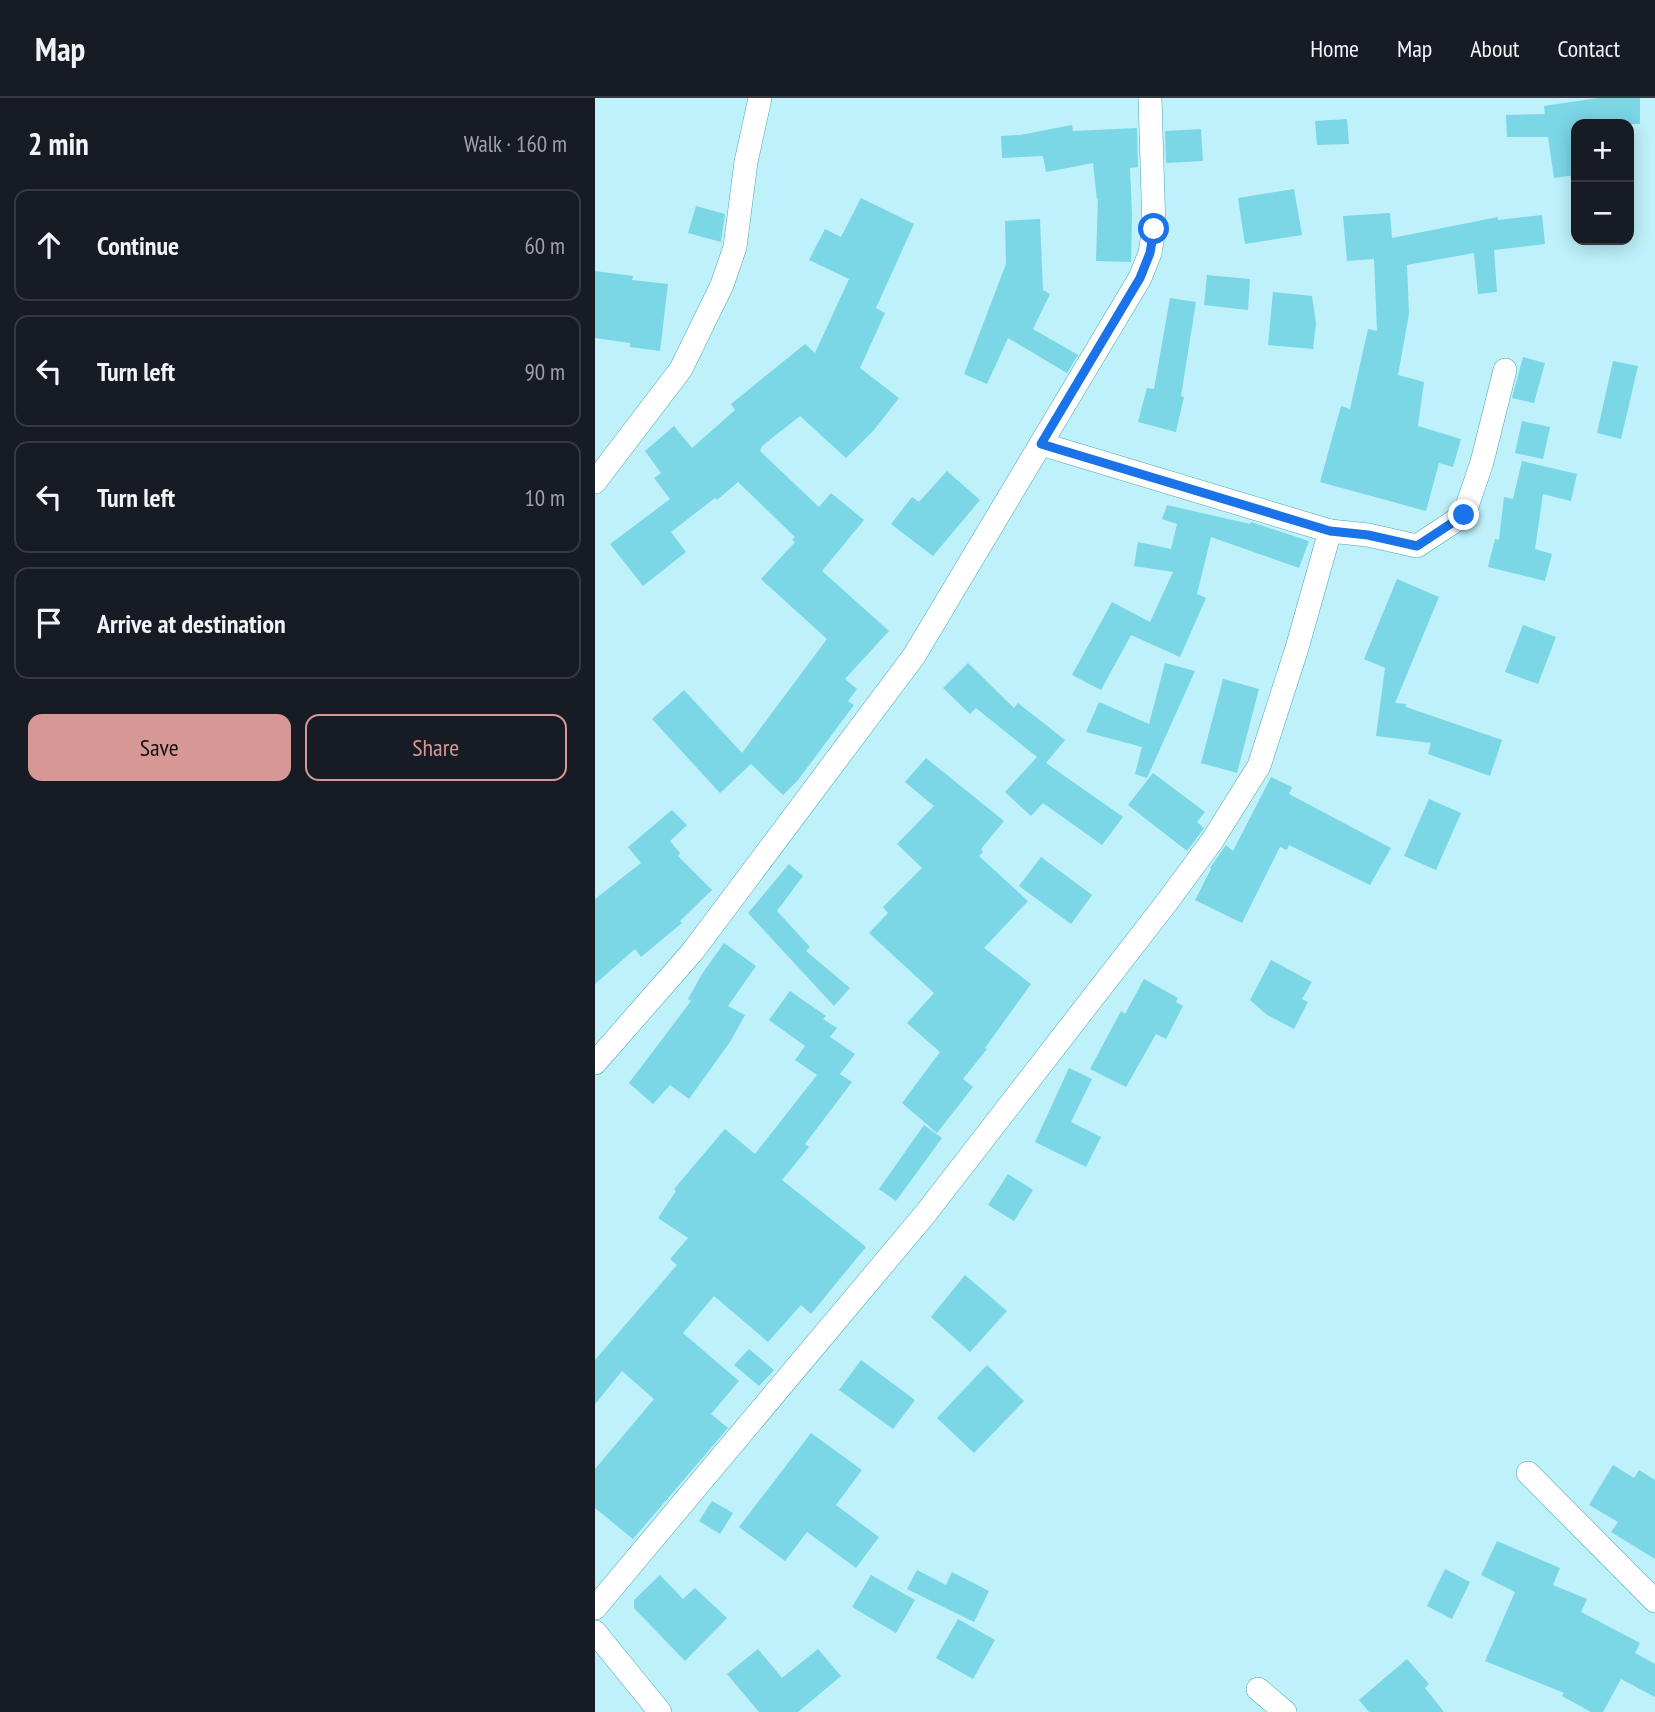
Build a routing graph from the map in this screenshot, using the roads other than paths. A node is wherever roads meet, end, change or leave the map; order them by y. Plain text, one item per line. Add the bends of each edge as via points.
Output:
1 (760, 98) edge
2 (1150, 98) edge
3 (1505, 370) dead end
4 (1041, 444) junction
5 (595, 482) edge
6 (1330, 531) junction
7 (595, 1063) edge
8 (1528, 1474) dead end
9 (1655, 1601) edge
10 (595, 1608) edge
11 (595, 1632) edge
12 (1258, 1689) dead end
13 (660, 1712) edge
14 (1285, 1712) edge

1 - 5 street via 735,247 722,285 681,369
2 - 4 street via 1154,229 1150,253 1140,278
3 - 6 street via 1464,515 1417,546
4 - 6 street
4 - 7 street via 913,656 693,951
6 - 10 street via 1259,765 1212,841 926,1213
8 - 9 street
11 - 13 street
12 - 14 street

